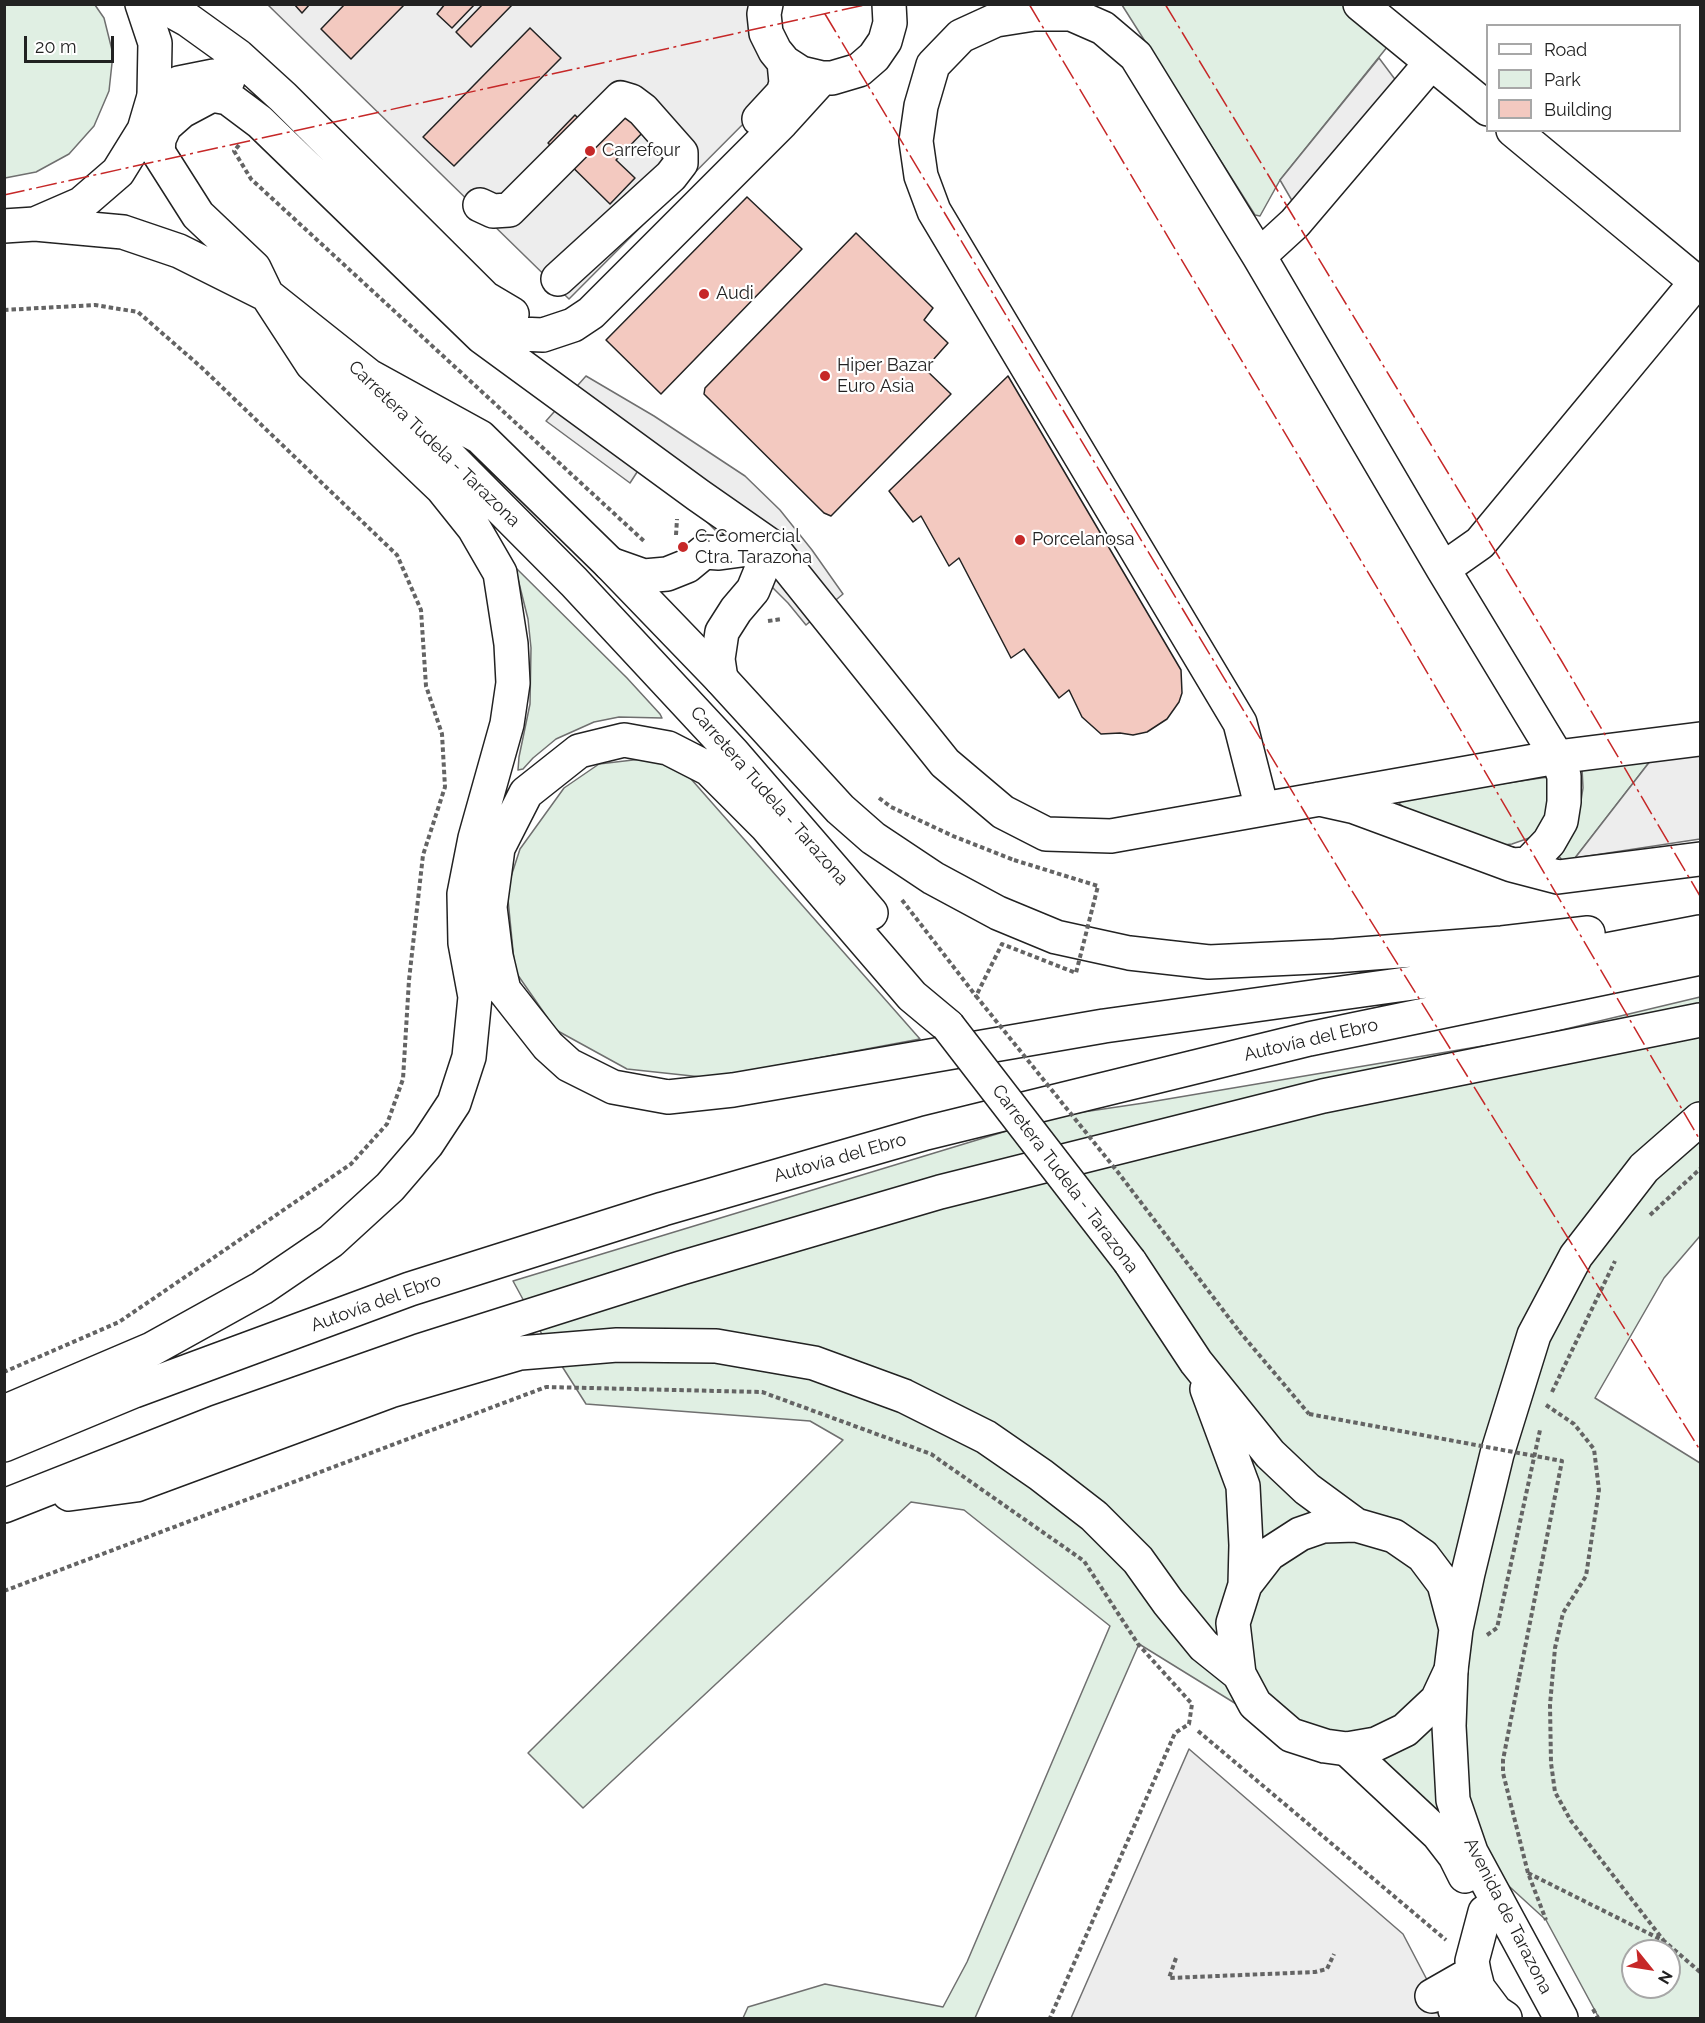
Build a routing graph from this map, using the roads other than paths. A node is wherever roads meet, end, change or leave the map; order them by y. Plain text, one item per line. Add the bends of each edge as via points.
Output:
1 (142, 4) edge
2 (159, 4) edge
3 (766, 4) edge
4 (889, 4) edge
5 (1109, 4) edge
6 (1360, 4) edge
7 (1036, 9) edge
8 (1075, 9) edge
9 (1136, 57) junction
10 (784, 62) junction
11 (1431, 63) junction
12 (831, 78) junction
13 (154, 96) junction
14 (1486, 108) edge
15 (1515, 132) edge
16 (151, 141) junction
17 (480, 206) dead end
18 (20, 225) edge
19 (1259, 256) junction
20 (558, 279) dead end
21 (1699, 283) edge
22 (267, 295) junction
23 (482, 338) junction
24 (369, 376) junction
25 (771, 546) junction
26 (610, 564) junction
27 (1443, 569) junction
28 (721, 679) junction
29 (1701, 739) edge
30 (1557, 757) junction
31 (1319, 799) junction
32 (1262, 809) junction
33 (810, 840) junction
34 (1701, 859) edge
35 (1512, 865) junction
36 (1701, 930) edge
37 (1701, 958) edge
38 (1701, 1020) edge
39 (948, 1026) junction
40 (1701, 1119) edge
41 (1196, 1362) junction
42 (4, 1412) edge
43 (4, 1445) edge
44 (12, 1503) edge
45 (1356, 1525) junction
46 (1245, 1585) junction
47 (1454, 1653) junction
48 (1239, 1674) junction
49 (1347, 1749) junction
50 (1485, 1912) junction
51 (1473, 1966) junction
52 (1498, 2012) edge
53 (1543, 2019) edge
54 (1561, 2019) edge

1 - 13 main road via 155,43
2 - 10 main road via 238,56 284,97 485,298 514,315 537,321 558,317 581,299 776,102 786,82
3 - 10 main road via 766,33
4 - 12 main road via 890,23 885,41 874,57 859,70
5 - 9 main road
6 - 11 main road
7 - 8 main road
7 - 32 main road via 996,20 961,36 933,65 916,141 921,176 934,211 1240,723
8 - 9 main road
9 - 19 main road
10 - 12 main road via 801,73
11 - 14 main road
11 - 19 main road via 1295,223
12 - 13 main road via 591,313 573,325 543,335 519,334 495,326 273,108 239,84 214,76 179,84
12 - 23 main road via 833,88 591,332 572,345 545,352 522,353
13 - 16 main road
15 - 21 main road
16 - 18 main road via 81,204
16 - 22 main road, Carretera Tudela - Tarazona via 198,214 254,268
16 - 23 main road via 159,139 165,126 182,111 212,95 228,98 260,122
17 - 20 main road via 493,211 509,210 621,98 643,110 681,153 681,163 672,176
18 - 22 main road, Carretera Tudela - Tarazona via 123,232 179,251
19 - 27 main road
21 - 27 main road via 1480,543
22 - 24 main road, Carretera Tudela - Tarazona
22 - 42 main road via 312,364 442,488 474,528 500,573 513,683 507,724 464,894 465,943 475,997 469,1057 454,1103 427,1144 390,1187 332,1241 262,1288 152,1349
23 - 25 main road
24 - 26 main road via 480,437
24 - 33 main road, Carretera Tudela - Tarazona via 574,582
25 - 26 main road via 704,552 687,566 667,574 644,576
25 - 28 main road via 753,590 722,632 718,659
25 - 32 main road via 945,763 1003,812 1046,834 1111,836
26 - 28 main road
27 - 30 main road
28 - 33 main road via 731,716 811,804
28 - 36 main road via 840,809 873,838 933,878 998,913 1056,937 1129,953 1209,962 1502,943 1626,929
29 - 30 main road
30 - 31 main road
30 - 35 main road via 1564,776 1561,821 1528,864
31 - 32 main road
31 - 35 main road via 1355,807
33 - 39 main road, Carretera Tudela - Tarazona via 915,967
34 - 35 main road via 1558,877
36 - 39 main road via 1492,972 1104,1026 733,1090 668,1097 613,1087 569,1065 548,1046 504,990 490,907 498,848 526,793 579,751 624,740 668,748 709,770 766,826 912,996
37 - 43 main road, Autovía del Ebro via 1309,1038 926,1133 663,1209 410,1289 134,1391
38 - 44 main road via 1323,1096 940,1192 681,1268 419,1352 217,1422
39 - 41 main road, Carretera Tudela - Tarazona, bridge via 1130,1262
40 - 47 main road via 1644,1168 1576,1256 1534,1335 1497,1454 1468,1573
41 - 45 main road, Carretera Tudela - Tarazona via 1270,1454 1307,1489
41 - 46 main road, Carretera Tudela - Tarazona via 1243,1486
44 - 48 main road via 136,1485 390,1391 520,1353 617,1345 716,1346 814,1363 904,1396 986,1437 1094,1516 1138,1560 1204,1646
45 - 46 main road via 1323,1526 1300,1534 1269,1554
45 - 47 main road via 1394,1536 1422,1556 1444,1584
46 - 48 main road via 1233,1623
47 - 49 main road via 1437,1700 1405,1730 1376,1744
47 - 54 main road, Avenida de Tarazona via 1449,1726 1453,1800 1471,1852
48 - 49 main road via 1255,1704 1291,1735
49 - 50 main road, Avenida de Tarazona via 1438,1834 1455,1856
50 - 51 main road, Avenida de Tarazona
50 - 53 main road, Avenida de Tarazona
51 - 52 main road via 1479,1988
51 - 52 main road via 1444,2003 1469,2003

